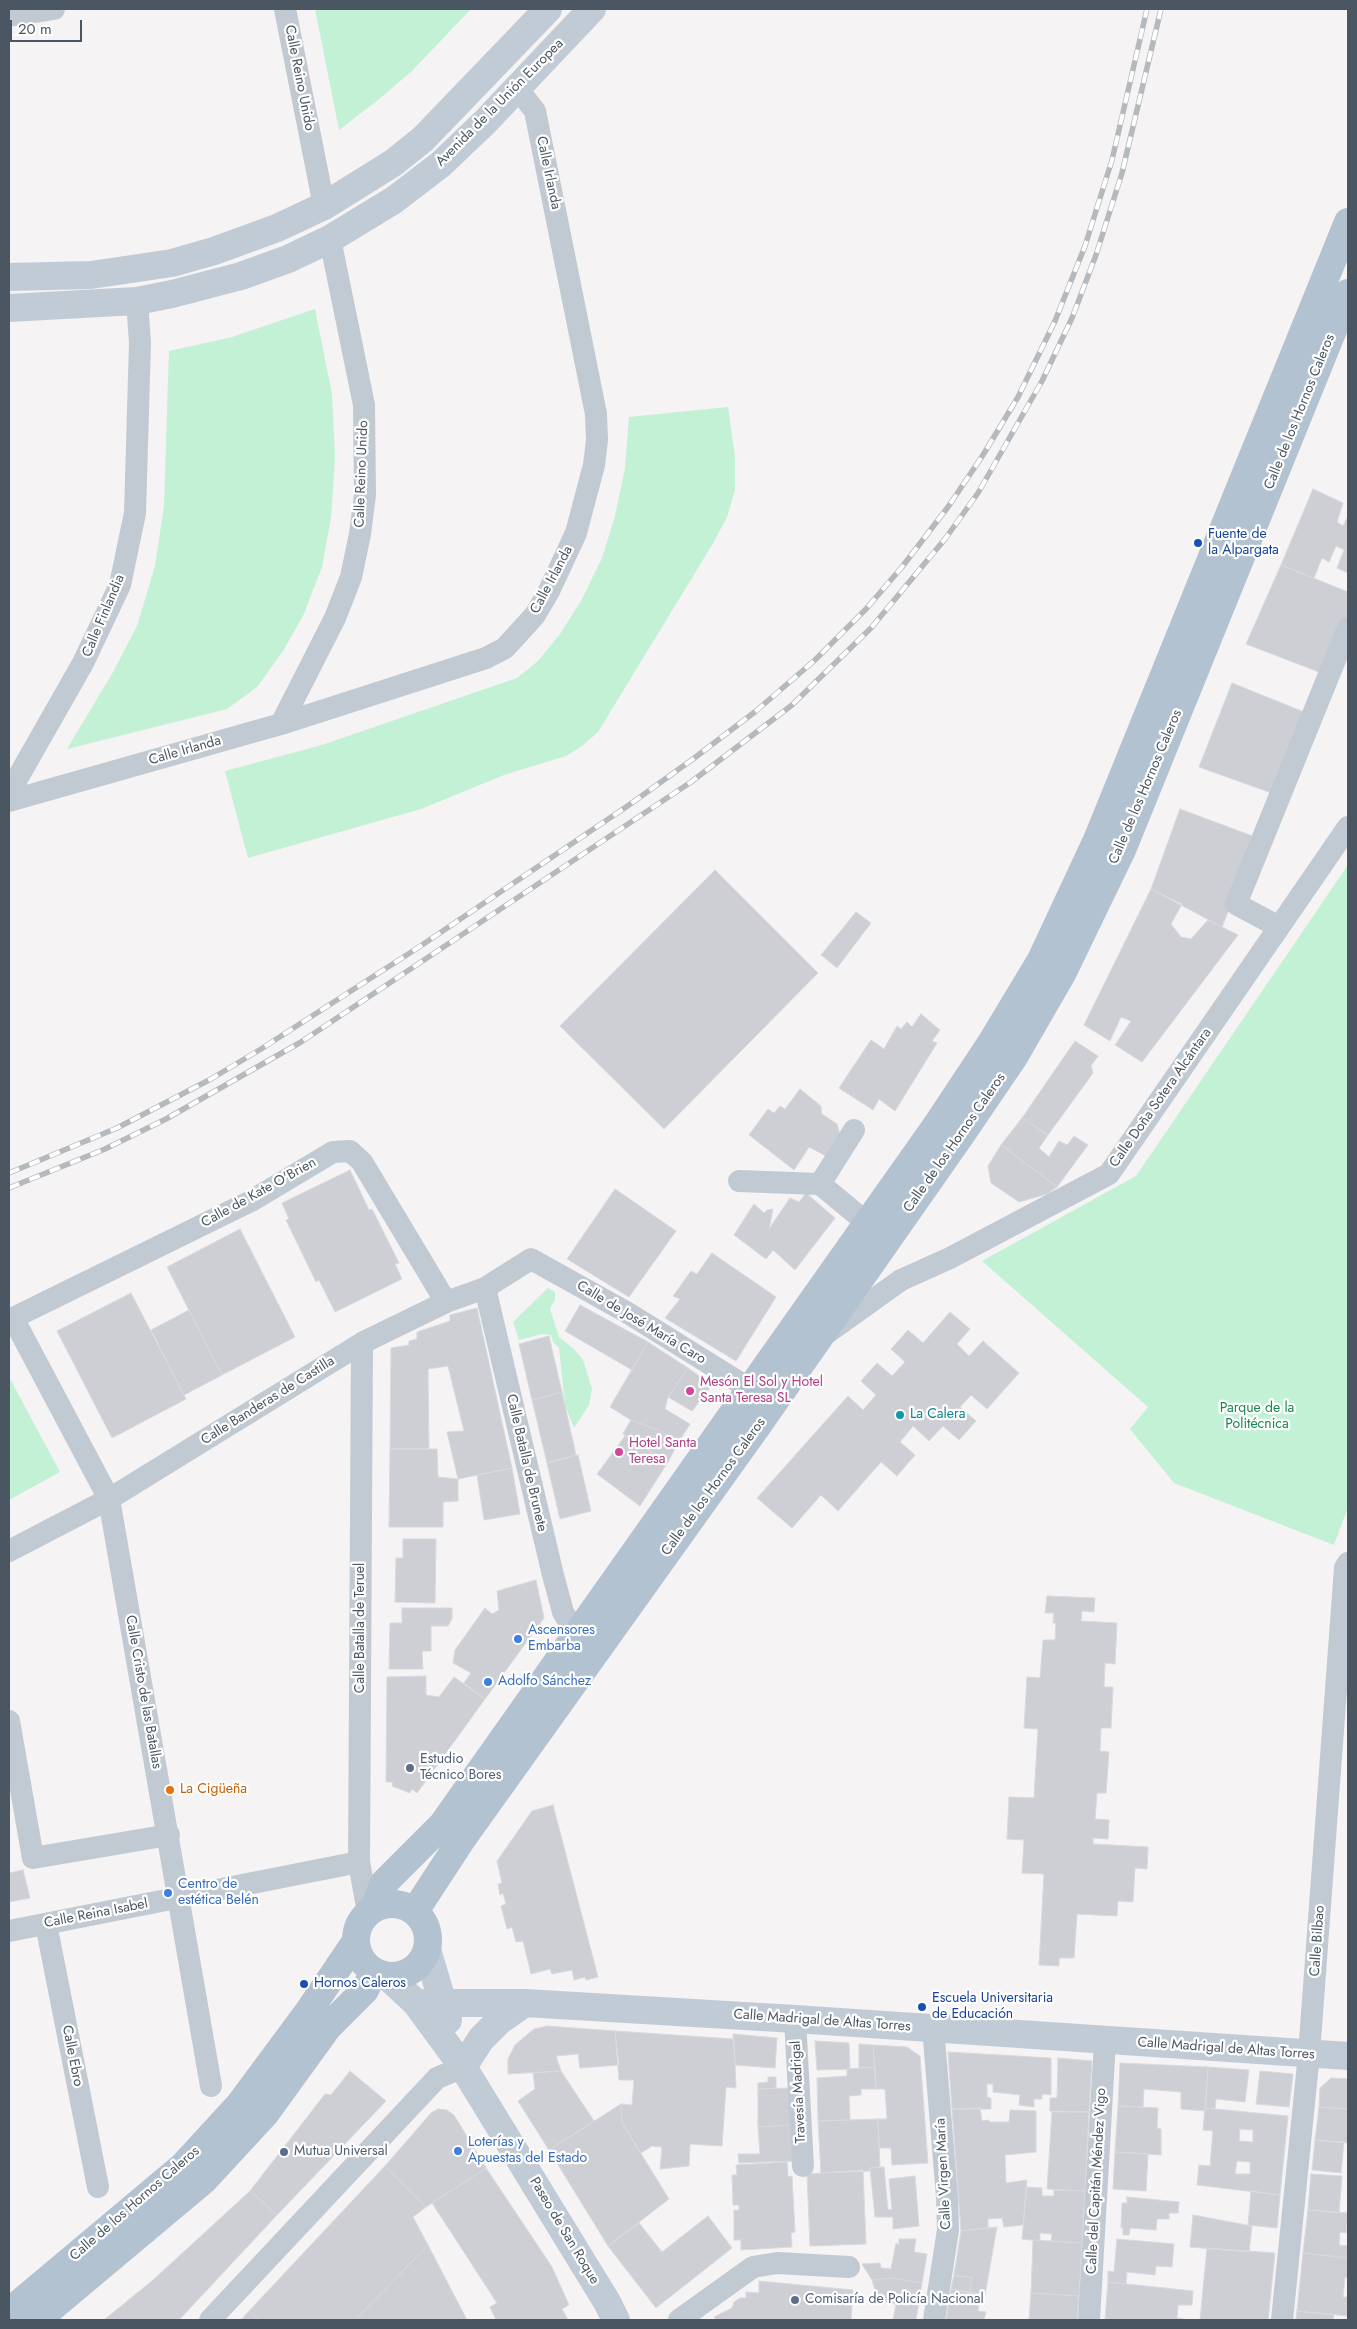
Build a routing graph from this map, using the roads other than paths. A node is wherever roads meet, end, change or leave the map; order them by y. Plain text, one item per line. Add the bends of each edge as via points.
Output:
1 (54, 9) edge
2 (285, 9) edge
3 (548, 9) edge
4 (592, 9) edge
5 (9, 16) edge
6 (517, 88) junction
7 (324, 206) junction
8 (1348, 222) edge
9 (330, 239) junction
10 (9, 277) edge
11 (1348, 293) edge
12 (137, 301) junction
13 (9, 308) edge
14 (1348, 628) edge
15 (280, 724) junction
16 (9, 793) edge
17 (9, 801) edge
18 (1348, 827) edge
19 (1279, 927) junction
20 (854, 1130) dead end
21 (739, 1180) dead end
22 (820, 1184) junction
23 (866, 1223) junction
24 (848, 1250) junction
25 (873, 1259) junction
26 (531, 1260) joint
27 (901, 1280) junction
28 (485, 1288) junction
29 (446, 1302) junction
30 (11, 1319) edge
31 (816, 1341) junction
32 (362, 1343) junction
33 (750, 1389) junction
34 (109, 1500) junction
35 (9, 1551) edge
36 (1348, 1563) edge
37 (576, 1634) junction
38 (9, 1720) edge
39 (168, 1835) junction
40 (359, 1862) junction
41 (179, 1898) junction
42 (371, 1910) junction
43 (415, 1911) junction
44 (46, 1924) junction
45 (9, 1931) edge
46 (356, 1941) junction
47 (427, 1950) junction
48 (380, 1974) junction
49 (416, 2003) junction
50 (525, 2003) junction
51 (444, 2004) junction
52 (795, 2019) junction
53 (933, 2028) junction
54 (1105, 2041) junction
55 (1309, 2054) junction
56 (1348, 2056) edge
57 (464, 2067) junction
58 (212, 2086) dead end
59 (803, 2166) dead end
60 (98, 2187) dead end
61 (849, 2267) dead end
62 (9, 2312) edge
63 (37, 2320) edge
64 (210, 2320) edge
65 (616, 2320) edge
66 (680, 2320) edge
67 (934, 2320) edge
68 (1089, 2320) edge
69 (1282, 2320) edge

1 - 5 street
2 - 7 street, Calle Reino Unido
3 - 7 street, Avenida de la Unión Europea via 423,140
4 - 6 street, Avenida de la Unión Europea
6 - 9 street, Avenida de la Unión Europea via 441,164 394,200
6 - 15 street, Calle Irlanda via 535,111 596,414 594,465 576,533 549,592 505,648 486,658
7 - 10 street, Avenida de la Unión Europea via 277,228 172,263 91,275
8 - 23 main road, Calle de los Hornos Caleros via 1097,840 1041,960 938,1123
9 - 12 street, Avenida de la Unión Europea via 242,276
9 - 15 street, Calle Reino Unido via 364,405 365,495 352,577 335,618
11 - 25 main road, Calle de los Hornos Caleros via 1122,850 1063,972 1014,1057
12 - 13 street, Avenida de la Unión Europea
12 - 16 street, Calle Finlandia via 140,343 135,513 120,585 106,620
14 - 19 street via 1236,904
15 - 17 street, Calle Irlanda
18 - 19 street, Calle Doña Sotera Alcántara
19 - 27 street, Calle Doña Sotera Alcántara via 1109,1174 950,1258
20 - 22 street
21 - 22 street
22 - 23 street
23 - 24 main road, Calle de los Hornos Caleros
24 - 25 street
24 - 33 main road, Calle de los Hornos Caleros
25 - 27 street
25 - 31 main road, Calle de los Hornos Caleros
26 - 28 street, Calle Banderas de Castilla
26 - 33 street, Calle de José María Caro via 628,1313
27 - 31 street, Calle Doña Sotera Alcántara
28 - 29 street, Calle Banderas de Castilla
28 - 37 street, Calle Batalla de Brunete via 552,1575 563,1612
29 - 30 street, Calle de Kate O'Brien via 362,1162 350,1151 333,1152 251,1201
29 - 32 street, Calle Banderas de Castilla
30 - 34 street, Calle Cristo de las Batallas
31 - 43 main road, Calle de los Hornos Caleros via 462,1839
32 - 34 street, Calle Banderas de Castilla
32 - 40 street, Calle Batalla de Teruel
33 - 37 main road, Calle de los Hornos Caleros
34 - 35 street, Calle Banderas de Castilla
34 - 39 street, Calle Cristo de las Batallas
36 - 55 street, Calle Bilbao via 1345,1568
37 - 42 main road, Calle de los Hornos Caleros via 442,1825 383,1884
38 - 39 street via 33,1858
39 - 41 street, Calle Cristo de las Batallas
40 - 41 street, Calle Reina Isabel
40 - 42 street, Calle Batalla de Teruel
41 - 44 street, Calle Reina Isabel
41 - 58 street, Calle Cristo de las Batallas
42 - 43 main road via 395,1904
42 - 46 main road via 359,1926
43 - 47 main road via 424,1922
44 - 45 street, Calle Reina Isabel
44 - 60 street, Calle Ebro
46 - 48 main road via 361,1958
46 - 62 main road, Calle de los Hornos Caleros via 240,2105 183,2166
47 - 48 main road via 418,1965 404,1974
47 - 51 street, Paseo de San Roque
48 - 49 street, Paseo de San Roque
48 - 63 main road, Calle de los Hornos Caleros via 328,2027 265,2114 204,2180
49 - 51 street, Calle Madrigal de Altas Torres
49 - 57 street, Paseo de San Roque
50 - 51 street, Calle Madrigal de Altas Torres
50 - 52 street, Calle Madrigal de Altas Torres
50 - 57 street via 481,2039
51 - 57 street, Paseo de San Roque
52 - 53 street, Calle Madrigal de Altas Torres
52 - 59 street, Travesía Madrigal
53 - 54 street, Calle Madrigal de Altas Torres
53 - 67 street, Calle Virgen María via 948,2230
54 - 55 street, Calle Madrigal de Altas Torres
54 - 68 street, Calle del Capitán Méndez Vigo
55 - 56 street, Calle Madrigal de Altas Torres
55 - 69 street, Calle Bilbao
57 - 64 street via 437,2078
57 - 65 street, Paseo de San Roque
61 - 66 street via 777,2263 753,2267

